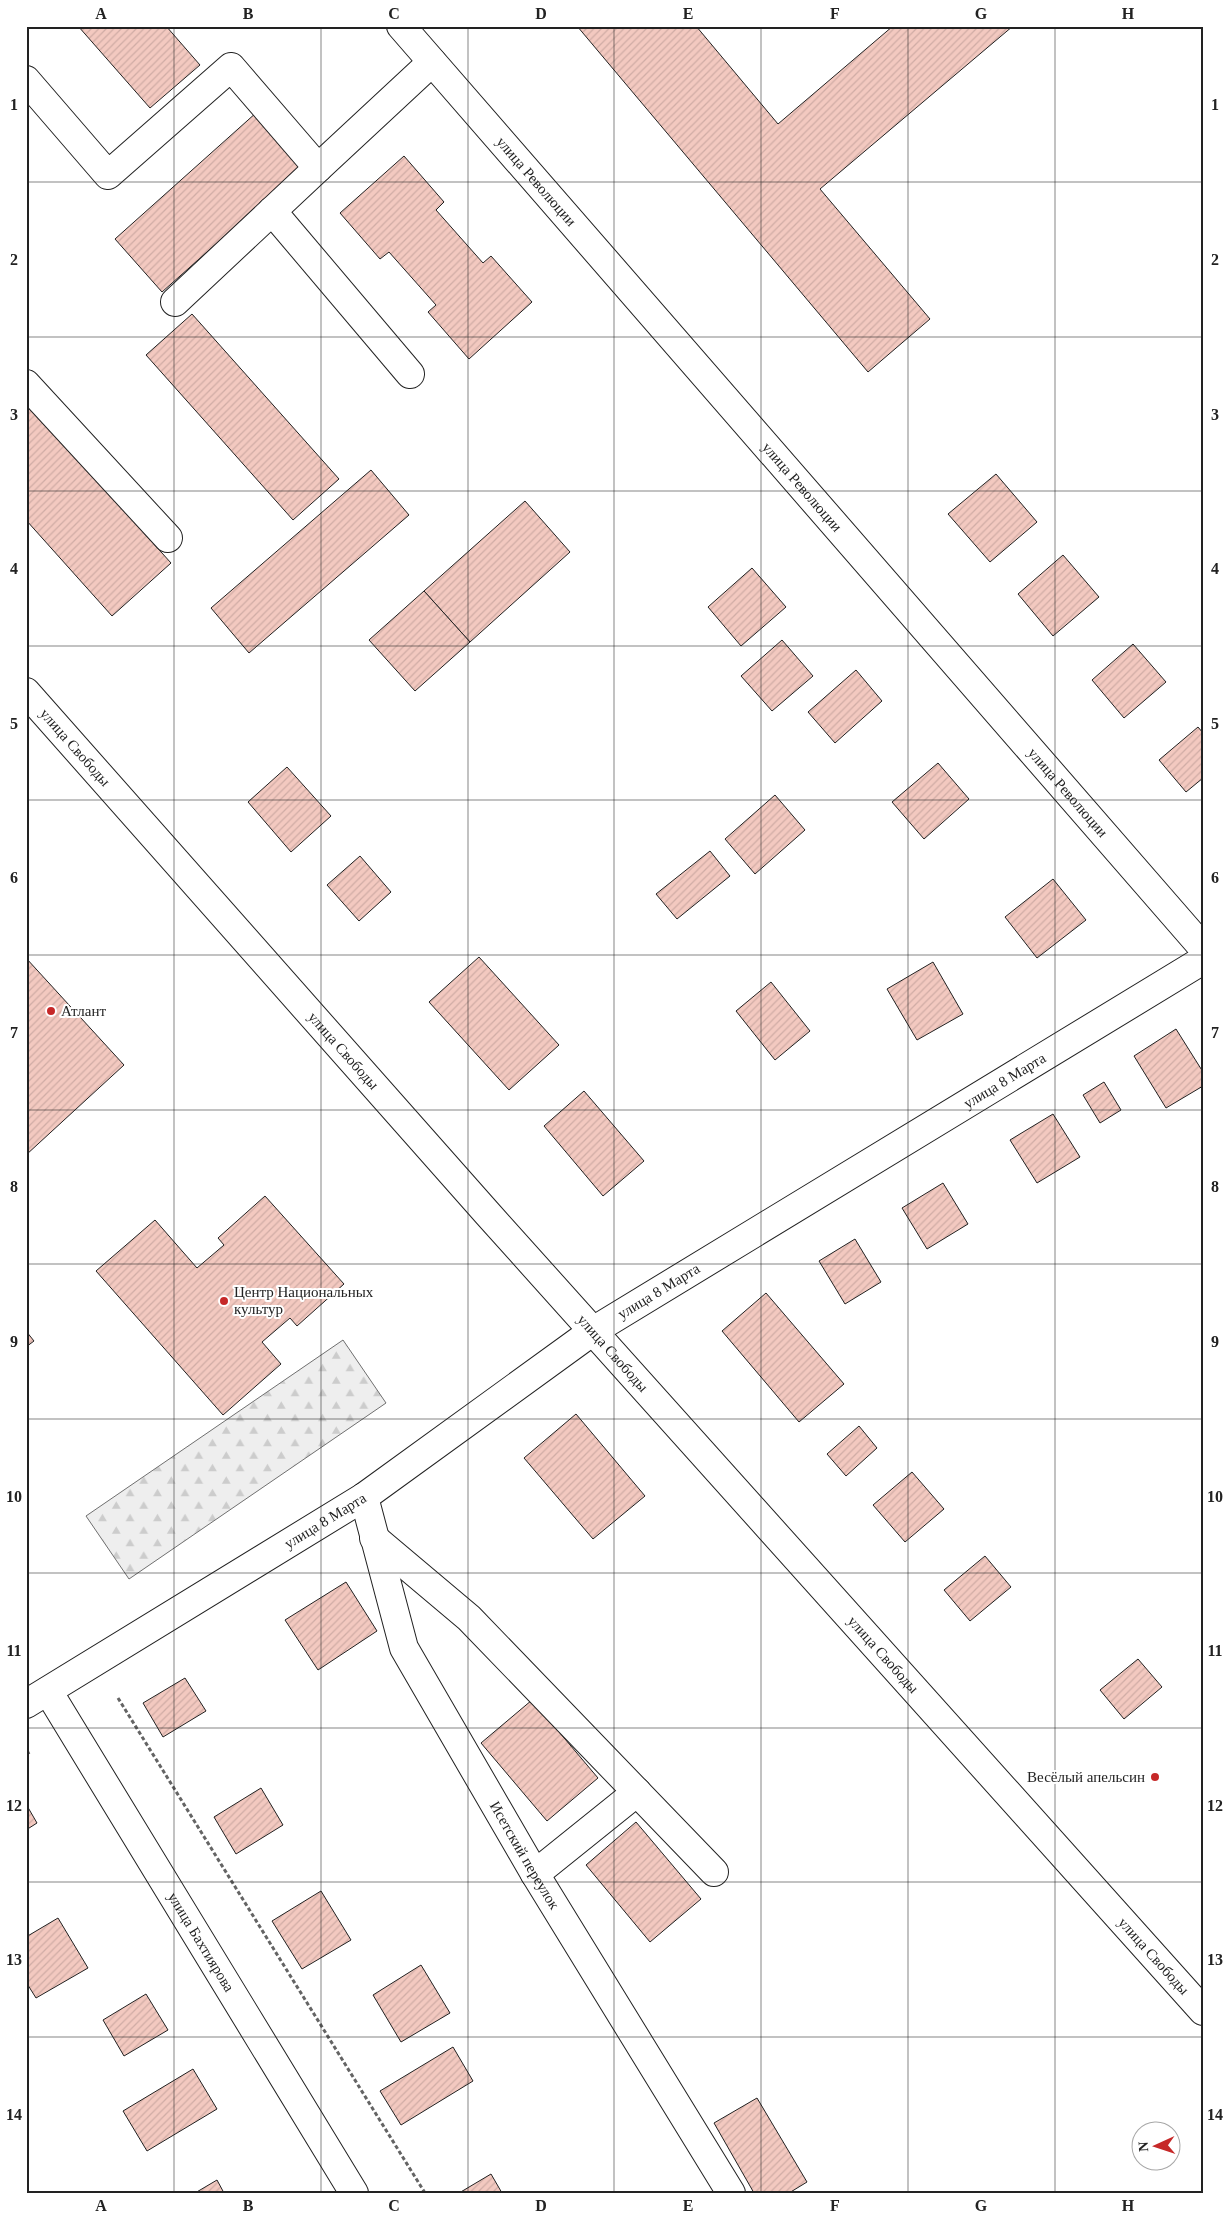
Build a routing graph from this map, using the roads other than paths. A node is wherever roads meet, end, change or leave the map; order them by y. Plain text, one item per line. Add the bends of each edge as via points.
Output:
1 (401, 26) edge
2 (432, 62) junction
3 (26, 80) edge
4 (318, 168) junction
5 (272, 211) junction
6 (174, 302) dead end
7 (410, 374) dead end
8 (26, 384) edge
9 (168, 538) dead end
10 (26, 692) edge
11 (1203, 948) edge
12 (1203, 960) edge
13 (593, 1331) junction
14 (364, 1497) junction
15 (374, 1538) junction
16 (37, 1698) edge
17 (637, 1792) junction
18 (714, 1872) dead end
19 (535, 1874) junction
20 (1203, 2011) edge
21 (354, 2193) edge
22 (731, 2193) edge

1 - 2 street, улица Революции
2 - 4 street
2 - 11 street, улица Революции
3 - 4 street via 108,175 231,67
4 - 5 street
5 - 6 street
5 - 7 street
8 - 9 street
10 - 13 street, улица Свободы
12 - 13 street, улица 8 Марта
13 - 14 street, улица 8 Марта
13 - 20 street, улица Свободы
14 - 15 street, Исетский переулок
14 - 16 street, улица 8 Марта
15 - 17 street via 469,1618
15 - 19 street, Исетский переулок via 404,1648
16 - 21 street, улица Бахтиярова
17 - 18 street
17 - 19 street
19 - 22 street, Исетский переулок

